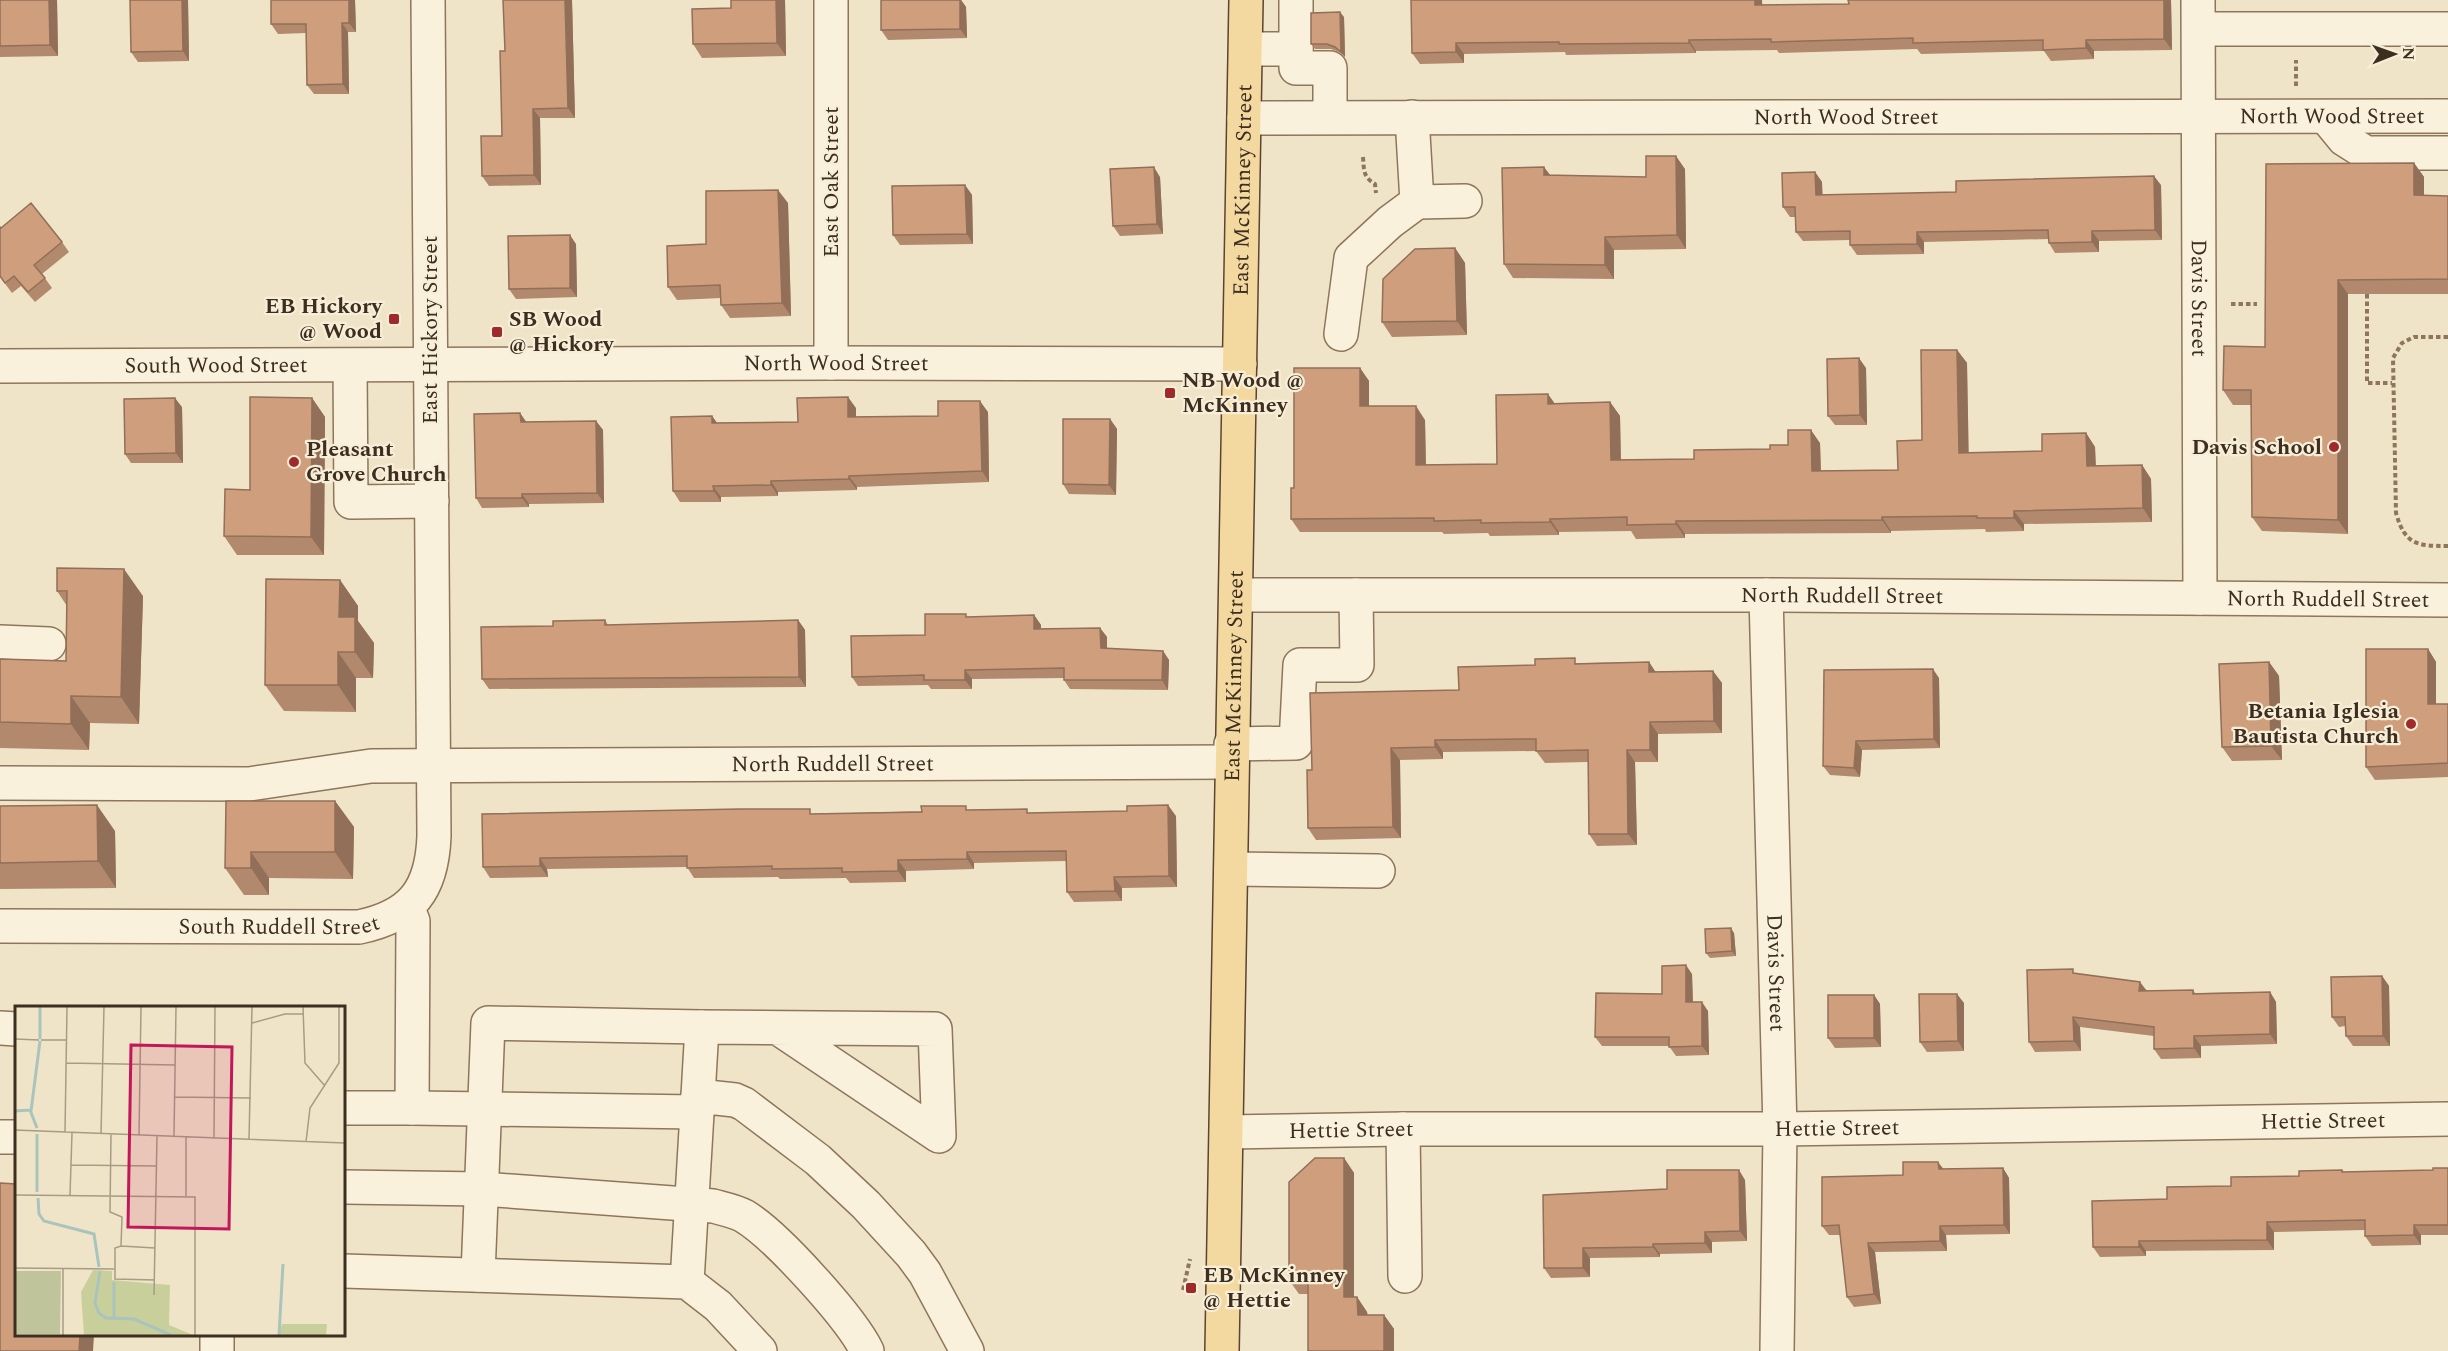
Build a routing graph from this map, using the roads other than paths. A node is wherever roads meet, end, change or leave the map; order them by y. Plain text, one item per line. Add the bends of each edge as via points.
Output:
1 (428, 0) edge
2 (831, 0) edge
3 (1246, 0) edge
4 (1296, 0) edge
5 (2199, 14) edge
6 (2448, 29) edge
7 (1246, 49) junction
8 (1296, 49) junction
9 (2198, 116) junction
10 (2448, 116) edge
11 (1330, 117) junction
12 (1412, 117) junction
13 (2326, 117) junction
14 (1244, 118) junction
15 (2448, 153) edge
16 (1465, 201) dead end
17 (1417, 202) junction
18 (1341, 334) dead end
19 (831, 363) junction
20 (1240, 364) junction
21 (0, 366) edge
22 (350, 366) junction
23 (431, 366) junction
24 (432, 501) junction
25 (1236, 595) junction
26 (1356, 595) junction
27 (1766, 595) junction
28 (2200, 597) junction
29 (2448, 600) edge
30 (0, 642) edge
31 (49, 644) dead end
32 (1231, 753) junction
33 (434, 767) junction
34 (0, 783) edge
35 (1231, 870) junction
36 (1378, 872) dead end
37 (407, 907) junction
38 (0, 926) edge
39 (702, 1027) junction
40 (0, 1028) edge
41 (778, 1028) junction
42 (15, 1029) edge
43 (698, 1104) junction
44 (345, 1108) edge
45 (412, 1108) junction
46 (485, 1111) junction
47 (2448, 1119) edge
48 (1403, 1129) junction
49 (1780, 1129) junction
50 (1227, 1132) junction
51 (345, 1187) edge
52 (482, 1189) junction
53 (692, 1204) junction
54 (345, 1271) edge
55 (478, 1275) junction
56 (1405, 1276) dead end
57 (687, 1282) junction
58 (760, 1351) edge
59 (867, 1351) edge
60 (967, 1351) edge
61 (1222, 1351) edge
62 (1777, 1351) edge

1 - 23 street, East Hickory Street
2 - 19 street, East Oak Street
3 - 7 main road, East McKinney Street
4 - 8 street
5 - 6 street
5 - 9 street, Davis Street
7 - 8 street
7 - 14 main road, East McKinney Street
8 - 11 street via 1296,68 1330,68
9 - 12 street, North Wood Street
9 - 13 street, North Wood Street
9 - 28 street, Davis Street
10 - 13 street, North Wood Street
11 - 12 street, North Wood Street
11 - 14 street, North Wood Street
12 - 17 street
13 - 15 street via 2344,140 2366,153
14 - 20 main road, East McKinney Street
16 - 17 street
17 - 18 street via 1351,258
19 - 20 street, North Wood Street
19 - 23 street, North Wood Street
20 - 25 main road, East McKinney Street
21 - 22 street, South Wood Street
22 - 23 street, South Wood Street
22 - 24 street via 351,502
23 - 24 street, East Hickory Street
24 - 33 street, East Hickory Street
25 - 26 street, North Ruddell Street
25 - 32 main road, East McKinney Street
26 - 27 street, North Ruddell Street
26 - 32 street, North Ruddell Street via 1357,665 1300,665 1296,743
27 - 28 street, North Ruddell Street
27 - 49 street, Davis Street
28 - 29 street, North Ruddell Street
30 - 31 street
32 - 33 street, North Ruddell Street
32 - 35 main road, East McKinney Street
33 - 34 street, North Ruddell Street via 371,766 249,783
33 - 37 street, South Ruddell Street via 433,862 424,887
35 - 36 street
35 - 50 main road, East McKinney Street
37 - 38 street, South Ruddell Street via 384,921 359,927
37 - 45 street via 413,921
39 - 41 street
39 - 43 street
39 - 46 street via 488,1023
40 - 42 street
41 - 41 street via 935,1029 939,1136 797,1041
43 - 46 street
43 - 53 street
43 - 60 street via 740,1102 819,1160 916,1260
44 - 45 street
45 - 46 street
46 - 52 street
47 - 49 street, Hettie Street
48 - 49 street, Hettie Street
48 - 50 street, Hettie Street
48 - 56 street
49 - 62 street, Davis Street
50 - 61 main road, East McKinney Street
51 - 52 street
52 - 53 street
52 - 55 street
53 - 57 street
53 - 59 street via 735,1212 754,1223 810,1278
54 - 55 street
55 - 57 street
57 - 58 street via 718,1306

